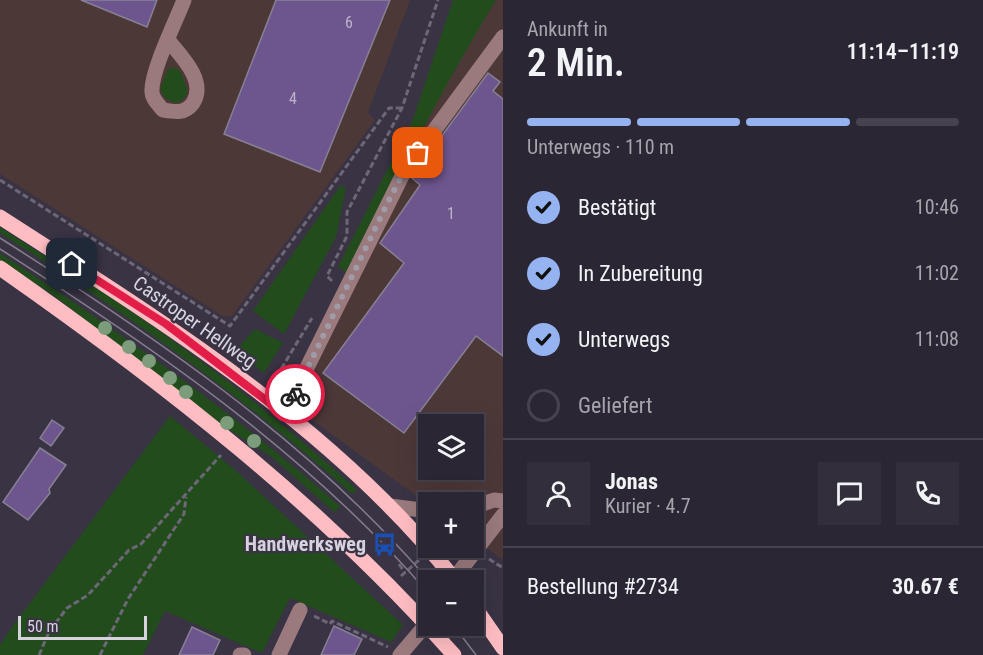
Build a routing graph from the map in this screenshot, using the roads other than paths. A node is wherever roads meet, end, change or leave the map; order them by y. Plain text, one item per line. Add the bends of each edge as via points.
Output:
1 (184, 0) edge
2 (503, 37) edge
3 (168, 40) dead end
4 (0, 218) edge
5 (0, 268) edge
6 (284, 414) junction
7 (503, 501) edge
8 (484, 504) edge
9 (390, 506) junction
10 (418, 510) edge
11 (503, 515) edge
12 (446, 570) edge
13 (462, 570) edge
14 (300, 610) road end
15 (418, 615) edge
16 (484, 620) edge
17 (418, 635) edge
18 (438, 636) edge
19 (484, 636) edge
20 (503, 648) edge
21 (405, 649) edge
22 (240, 655) edge
23 (244, 655) edge
24 (279, 655) edge
25 (454, 655) edge
26 (498, 655) edge

1 - 3 street
2 - 6 street via 405,170
4 - 6 main road, Castroper Hellweg via 166,324
5 - 15 main road via 89,330 231,441 323,520
6 - 9 main road, Castroper Hellweg
7 - 8 street
9 - 10 street
9 - 12 main road, Castroper Hellweg
11 - 13 street
14 - 24 street
16 - 20 main road
17 - 21 street
18 - 25 main road
19 - 26 main road
22 - 23 street

